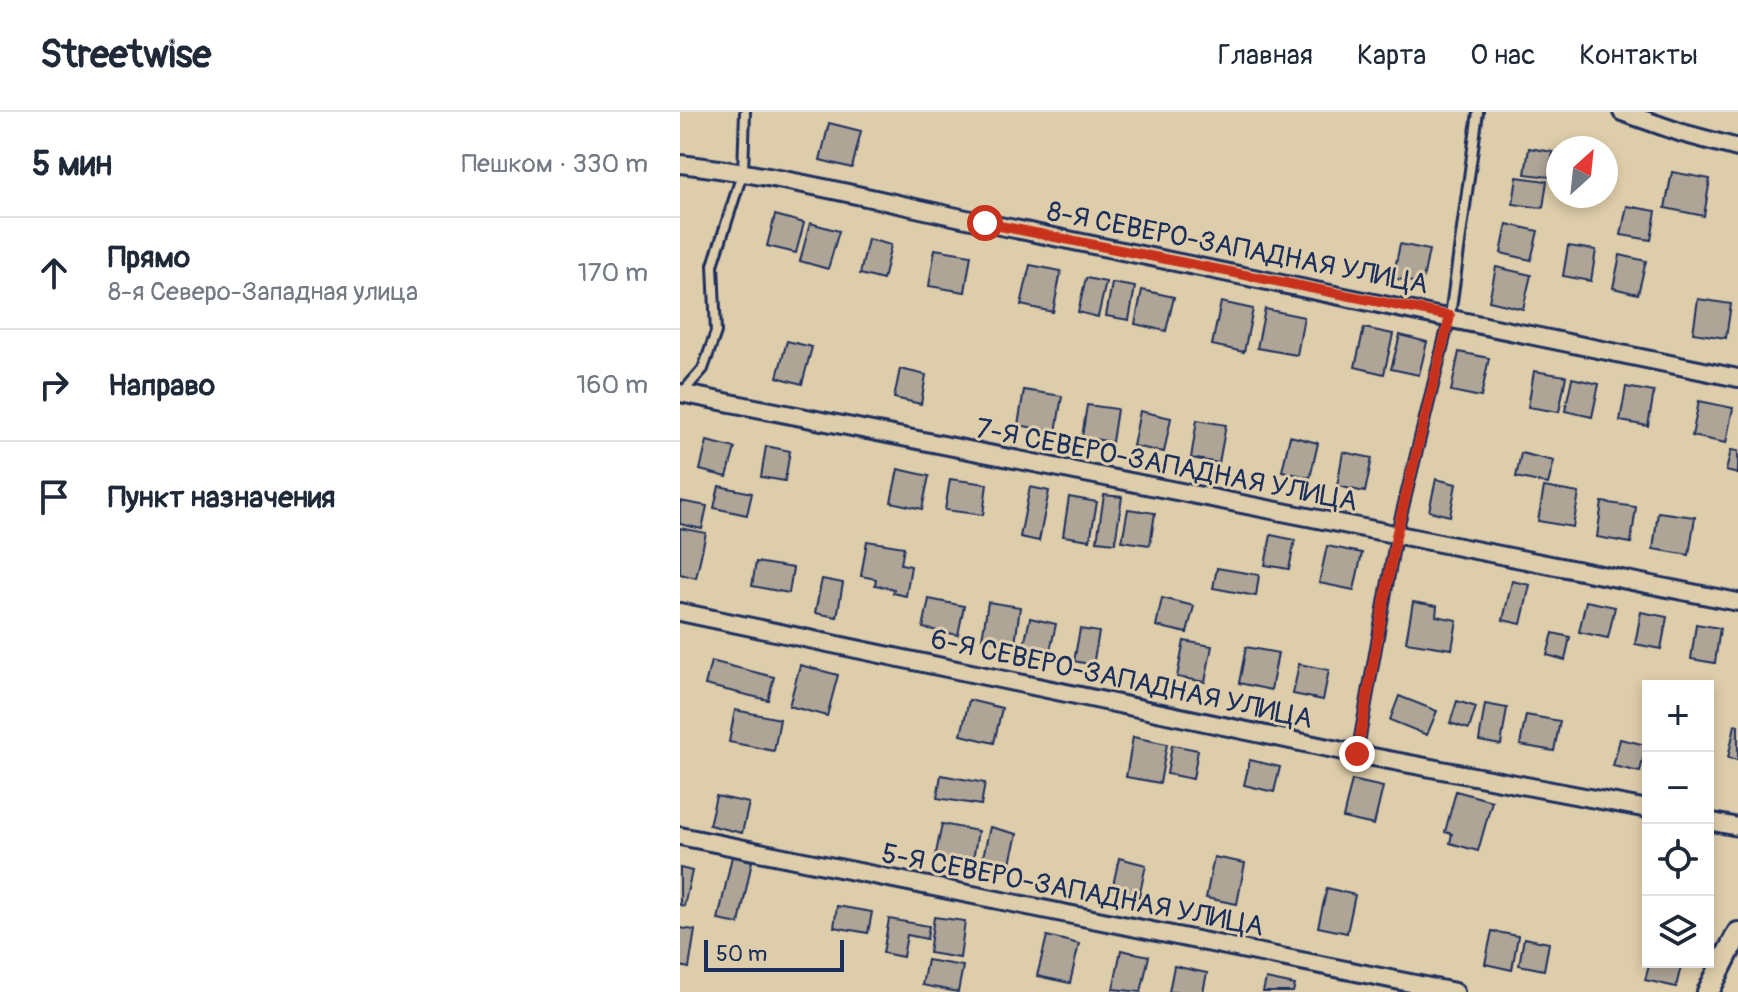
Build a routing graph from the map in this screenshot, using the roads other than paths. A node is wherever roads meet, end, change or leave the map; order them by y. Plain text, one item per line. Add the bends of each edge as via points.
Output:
1 (745, 112) edge
2 (1478, 112) edge
3 (1622, 112) edge
4 (1738, 148) edge
5 (680, 164) edge
6 (743, 171) junction
7 (1450, 316) junction
8 (1738, 378) edge
9 (681, 395) edge
10 (1396, 536) junction
11 (1738, 602) edge
12 (680, 612) edge
13 (1357, 754) junction
14 (1642, 808) edge
15 (1714, 822) edge
16 (1738, 827) edge
17 (680, 836) edge
18 (1738, 933) edge
19 (1455, 992) edge
20 (1708, 992) edge

1 - 6 lane
2 - 7 lane
3 - 4 street
5 - 6 street, 8-Я СЕВЕРО-ЗАПАДНАЯ УЛИЦА
6 - 7 street, 8-Я СЕВЕРО-ЗАПАДНАЯ УЛИЦА
6 - 9 lane via 713,265 716,332 703,369
7 - 8 street, 8-Я СЕВЕРО-ЗАПАДНАЯ УЛИЦА
7 - 10 lane
9 - 10 street, 7-Я СЕВЕРО-ЗАПАДНАЯ УЛИЦА
10 - 11 street, 7-Я СЕВЕРО-ЗАПАДНАЯ УЛИЦА
10 - 13 lane
12 - 13 street, 6-Я СЕВЕРО-ЗАПАДНАЯ УЛИЦА
13 - 14 street, 6-Я СЕВЕРО-ЗАПАДНАЯ УЛИЦА
15 - 16 street
17 - 19 street, 5-Я СЕВЕРО-ЗАПАДНАЯ УЛИЦА
18 - 20 street

